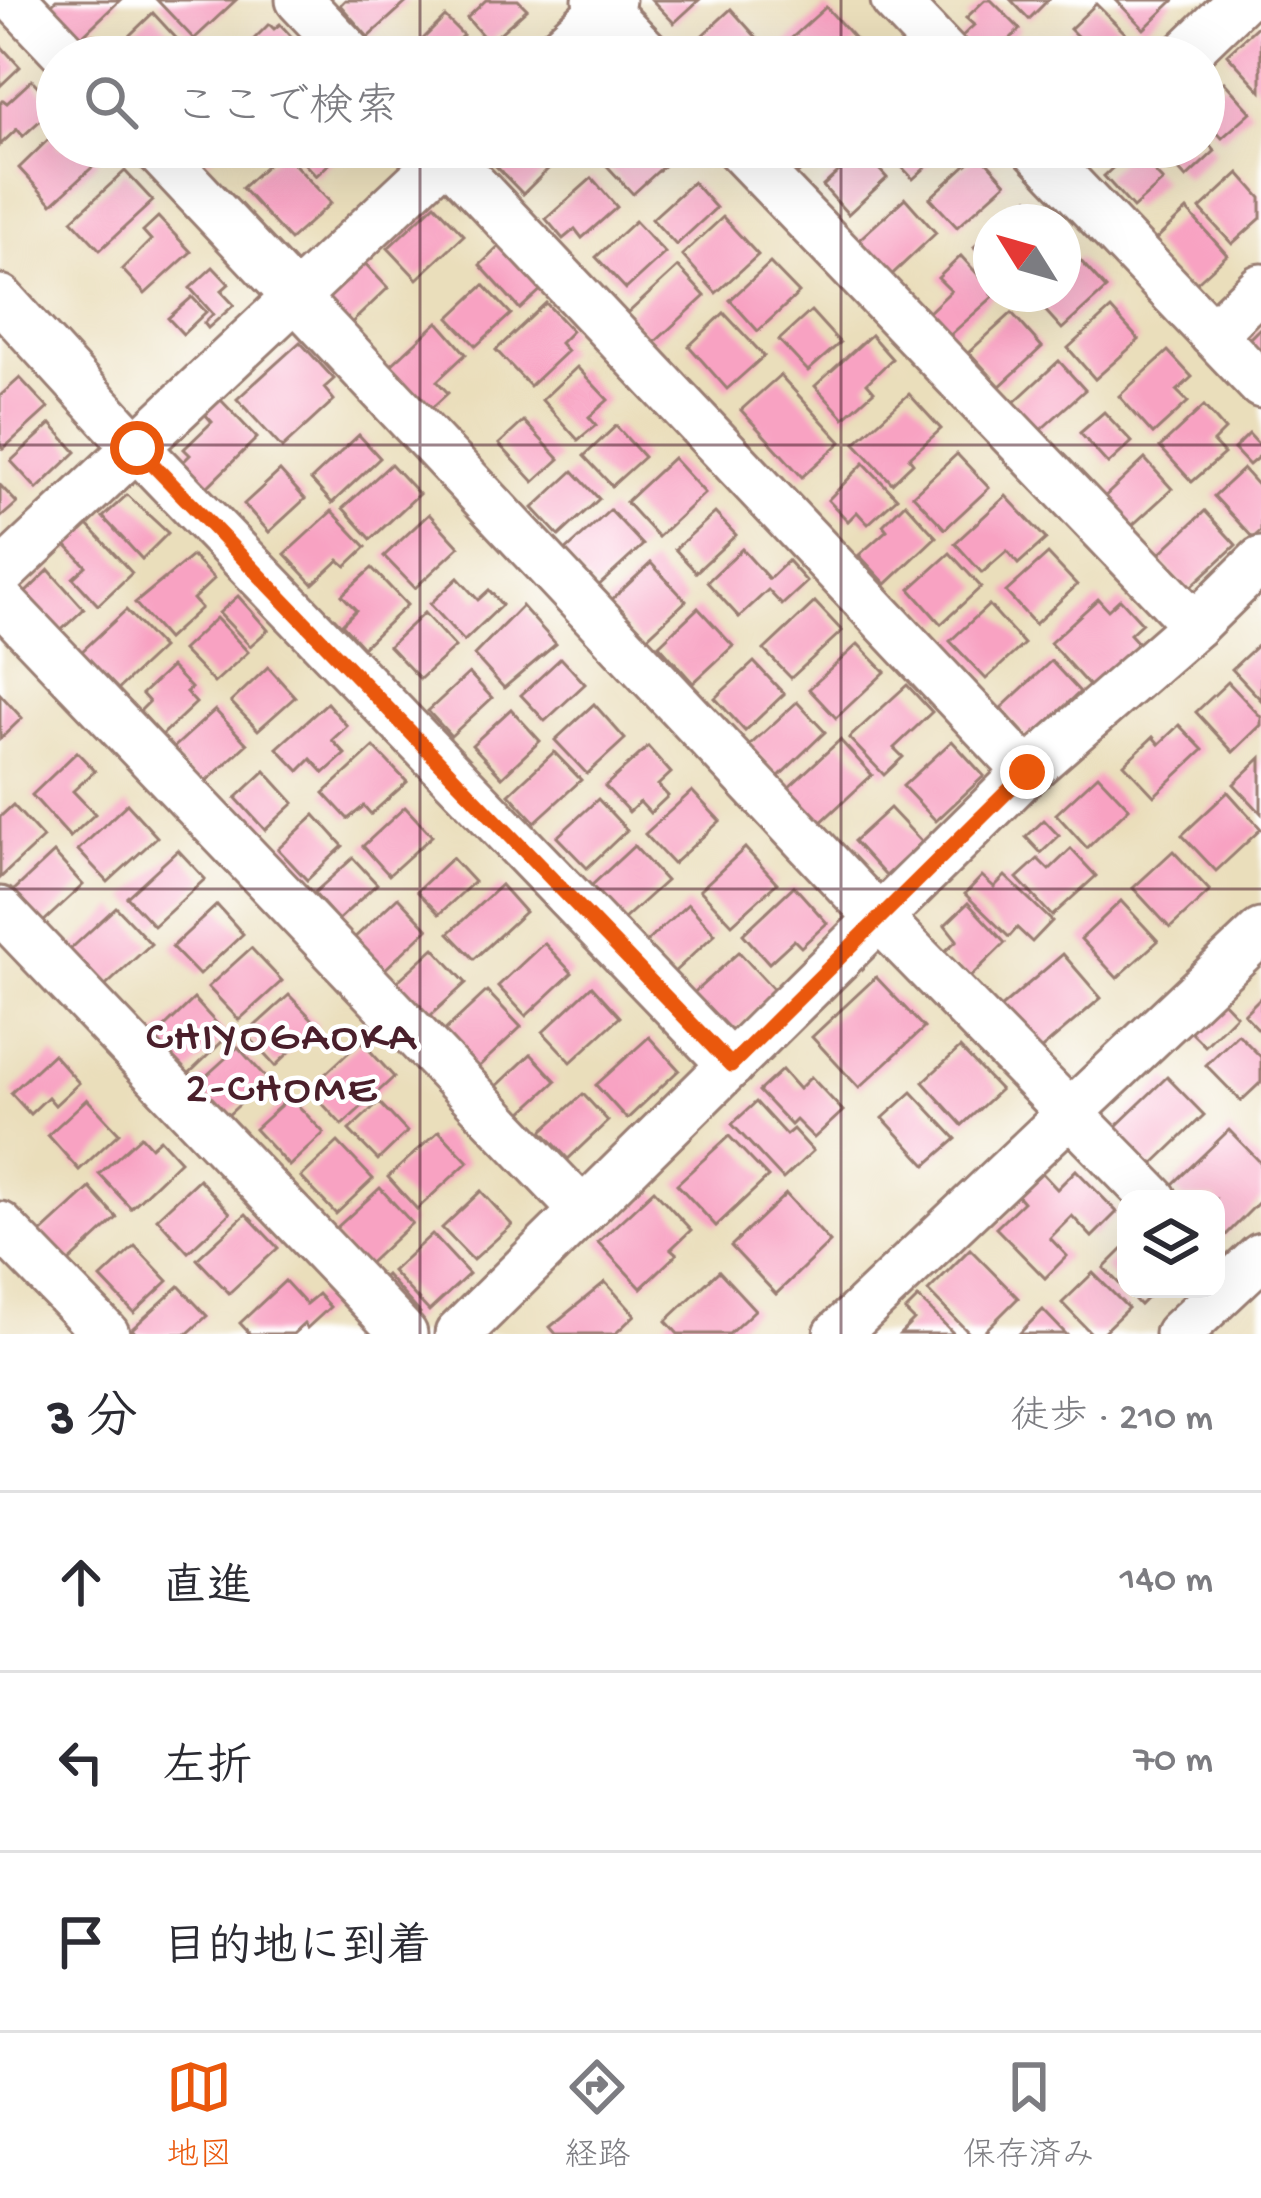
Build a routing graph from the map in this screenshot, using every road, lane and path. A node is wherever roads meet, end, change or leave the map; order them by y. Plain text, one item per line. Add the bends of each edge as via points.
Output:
1 (15, 0) edge
2 (299, 0) edge
3 (1241, 0) edge
4 (604, 2) edge
5 (910, 5) edge
6 (49, 36) edge
7 (333, 36) edge
8 (571, 36) edge
9 (633, 36) edge
10 (933, 36) edge
11 (1204, 36) edge
12 (174, 168) edge
13 (428, 168) edge
14 (463, 168) edge
15 (757, 168) edge
16 (1071, 168) edge
17 (1261, 287) edge
18 (0, 298) edge
19 (297, 299) junction
20 (1212, 334) junction
21 (1261, 385) edge
22 (137, 448) junction
23 (1261, 560) edge
24 (0, 575) edge
25 (0, 600) edge
26 (1195, 625) junction
27 (1027, 772) junction
28 (0, 910) edge
29 (879, 918) junction
30 (1261, 932) edge
31 (731, 1065) junction
32 (1074, 1114) junction
33 (1146, 1190) edge
34 (583, 1211) junction
35 (0, 1225) edge
36 (1242, 1279) edge
37 (106, 1334) edge
38 (404, 1334) edge
39 (458, 1334) edge
40 (837, 1334) edge
41 (1178, 1334) edge

1 - 6 street
2 - 7 street
3 - 11 street
4 - 8 street
4 - 9 street
5 - 10 street
12 - 19 street
13 - 19 street
14 - 27 street
15 - 26 street
16 - 20 street
17 - 20 street
18 - 22 street
19 - 22 street
19 - 29 street
20 - 21 street
22 - 24 street
22 - 31 street
23 - 26 street
25 - 34 street
26 - 27 street
27 - 29 street
28 - 38 street
29 - 31 street
29 - 32 street
30 - 32 street
31 - 34 street
32 - 33 street
32 - 40 street
34 - 39 street
35 - 37 street
36 - 41 street

